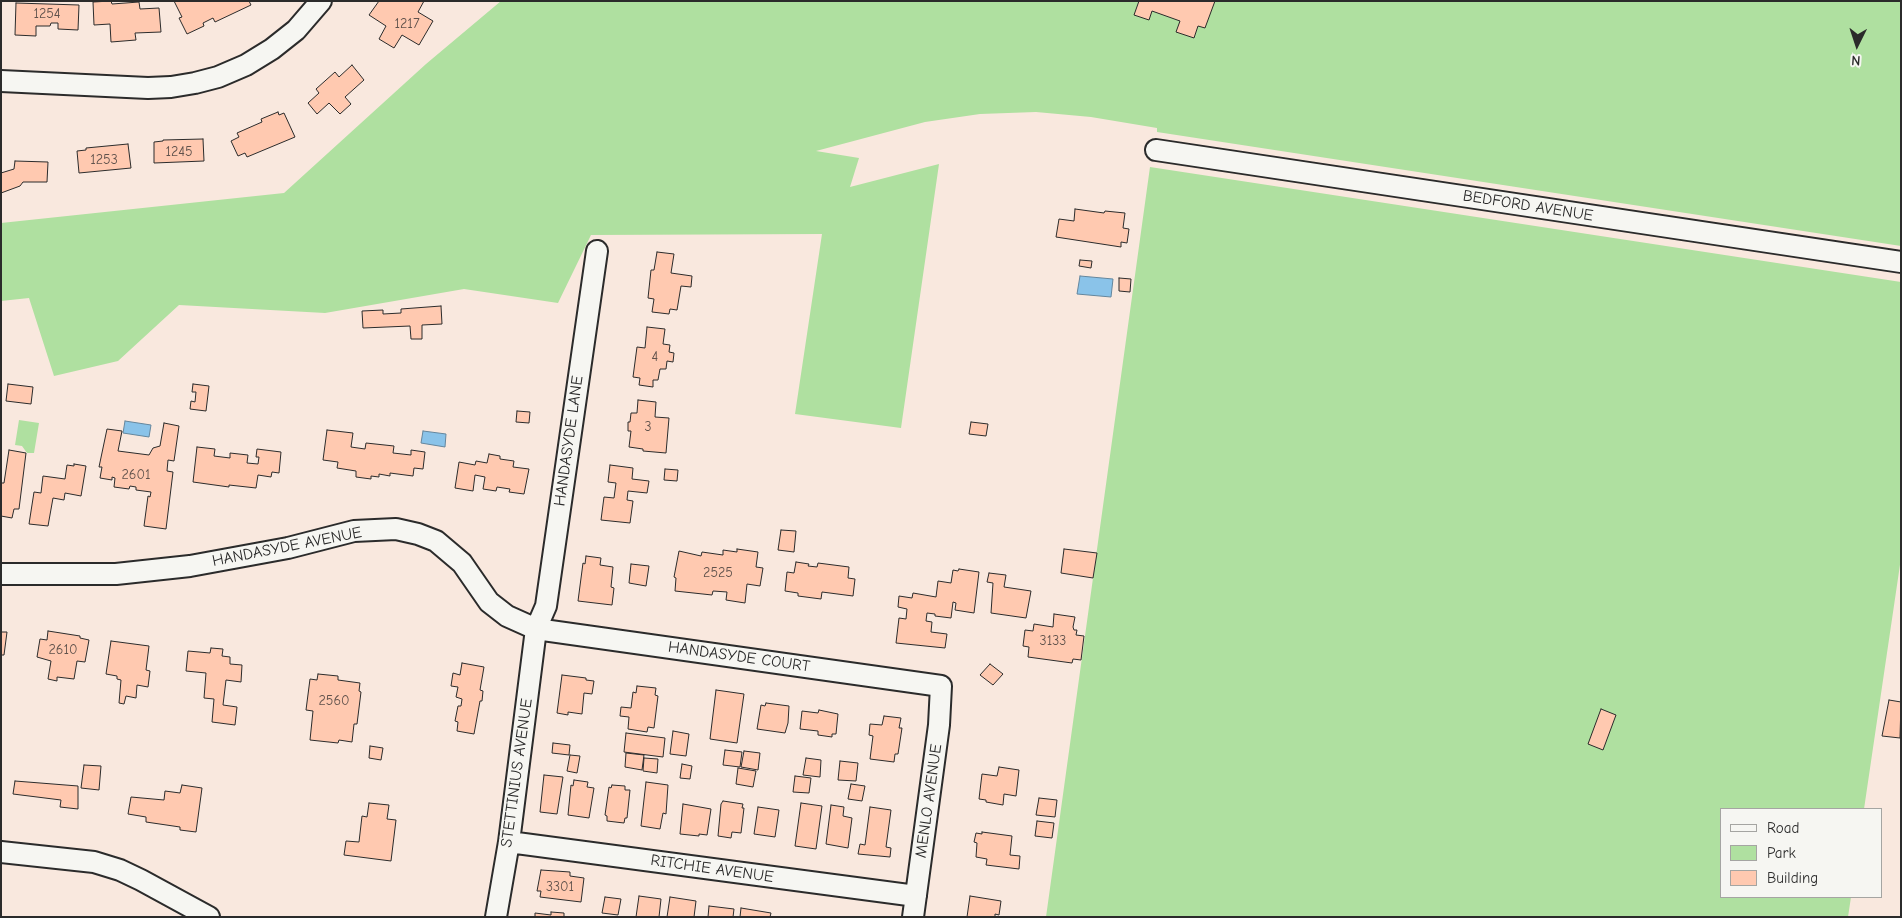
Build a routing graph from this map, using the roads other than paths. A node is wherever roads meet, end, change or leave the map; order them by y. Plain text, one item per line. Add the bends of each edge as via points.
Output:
1 (321, 1) edge
2 (1, 81) edge
3 (1156, 150) dead end
4 (597, 251) dead end
5 (1901, 262) edge
6 (1, 574) edge
7 (536, 629) junction
8 (941, 686) joint
9 (509, 842) junction
10 (1, 852) edge
11 (916, 896) junction
12 (209, 917) edge
13 (496, 917) edge
14 (913, 917) edge

1 - 2 street via 296,30 272,49 246,65 195,83 148,88
3 - 5 street, BEDFORD AVENUE
4 - 7 street, HANDASYDE LANE via 546,606
6 - 7 street, HANDASYDE AVENUE via 116,574 190,566 270,552 354,531 396,529 436,541 462,563 489,602 508,616
7 - 8 street, HANDASYDE COURT
7 - 9 street, STETTINIUS AVENUE
8 - 11 street, MENLO AVENUE via 939,724
9 - 11 street, RITCHIE AVENUE
9 - 13 street, STETTINIUS AVENUE
10 - 12 street via 94,862 120,870
11 - 14 street, MENLO AVENUE

